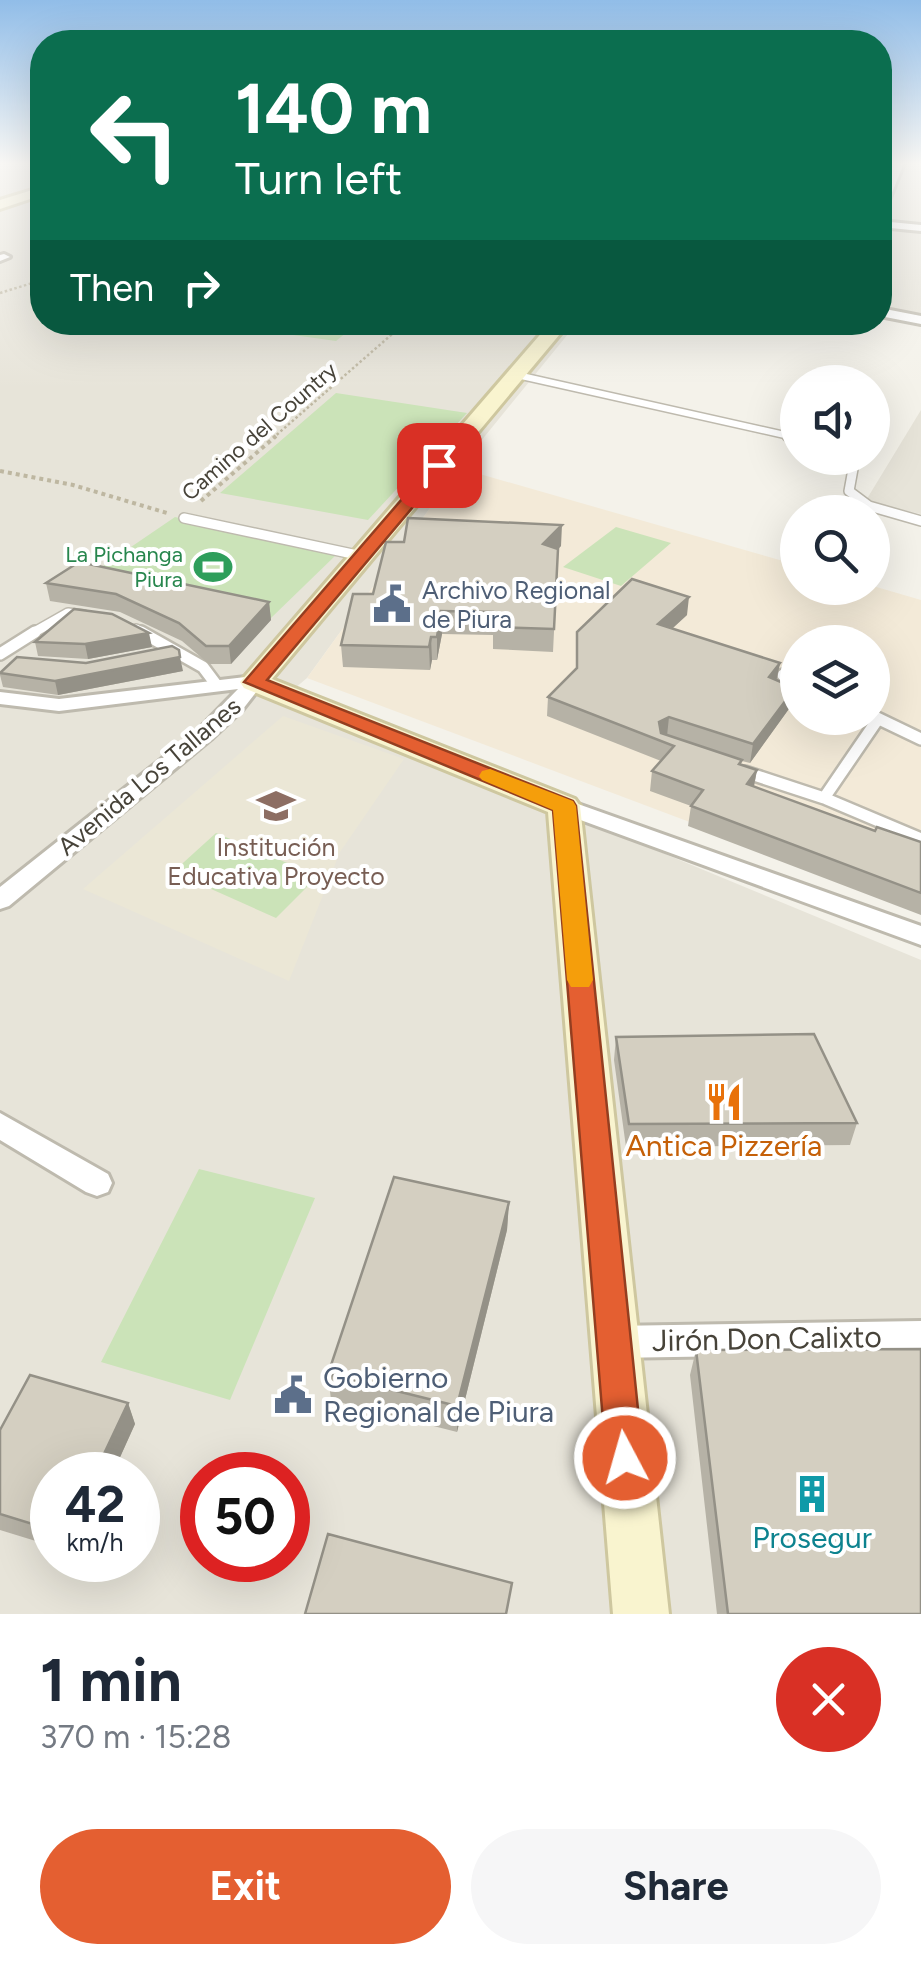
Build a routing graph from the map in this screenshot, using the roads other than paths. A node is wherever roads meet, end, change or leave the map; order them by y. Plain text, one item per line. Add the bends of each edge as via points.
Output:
1 (892, 314) edge
2 (921, 320) edge
3 (550, 335) edge
4 (516, 375) junction
5 (780, 434) edge
6 (852, 475) edge
7 (184, 518) road end
8 (921, 520) edge
9 (362, 556) junction
10 (88, 616) edge
11 (125, 624) edge
12 (178, 650) junction
13 (161, 654) edge
14 (0, 655) edge
15 (14, 661) edge
16 (254, 682) junction
17 (215, 683) junction
18 (0, 698) edge
19 (890, 725) edge
20 (864, 735) edge
21 (921, 739) edge
22 (736, 768) edge
23 (824, 798) junction
24 (564, 806) junction
25 (921, 839) edge
26 (0, 900) edge
27 (921, 936) edge
28 (0, 1126) edge
29 (97, 1183) dead end
30 (921, 1337) edge
31 (613, 1342) junction
32 (640, 1614) edge

1 - 2 street
3 - 4 main road, Avenida Los Tallanes
4 - 5 lane
4 - 9 main road, Avenida Los Tallanes
6 - 8 lane via 849,491 856,499
7 - 9 lane
9 - 16 main road, Avenida Los Tallanes
10 - 14 lane via 58,617
11 - 12 lane
12 - 13 lane
12 - 17 lane
14 - 15 lane
16 - 17 street
16 - 24 main road
16 - 26 street, Avenida Los Tallanes via 204,734
17 - 18 street via 49,708
19 - 21 lane
20 - 23 lane
22 - 23 lane
23 - 25 lane
24 - 27 street
24 - 31 main road
28 - 29 street
30 - 31 street, Jirón Don Calixto
31 - 32 main road

